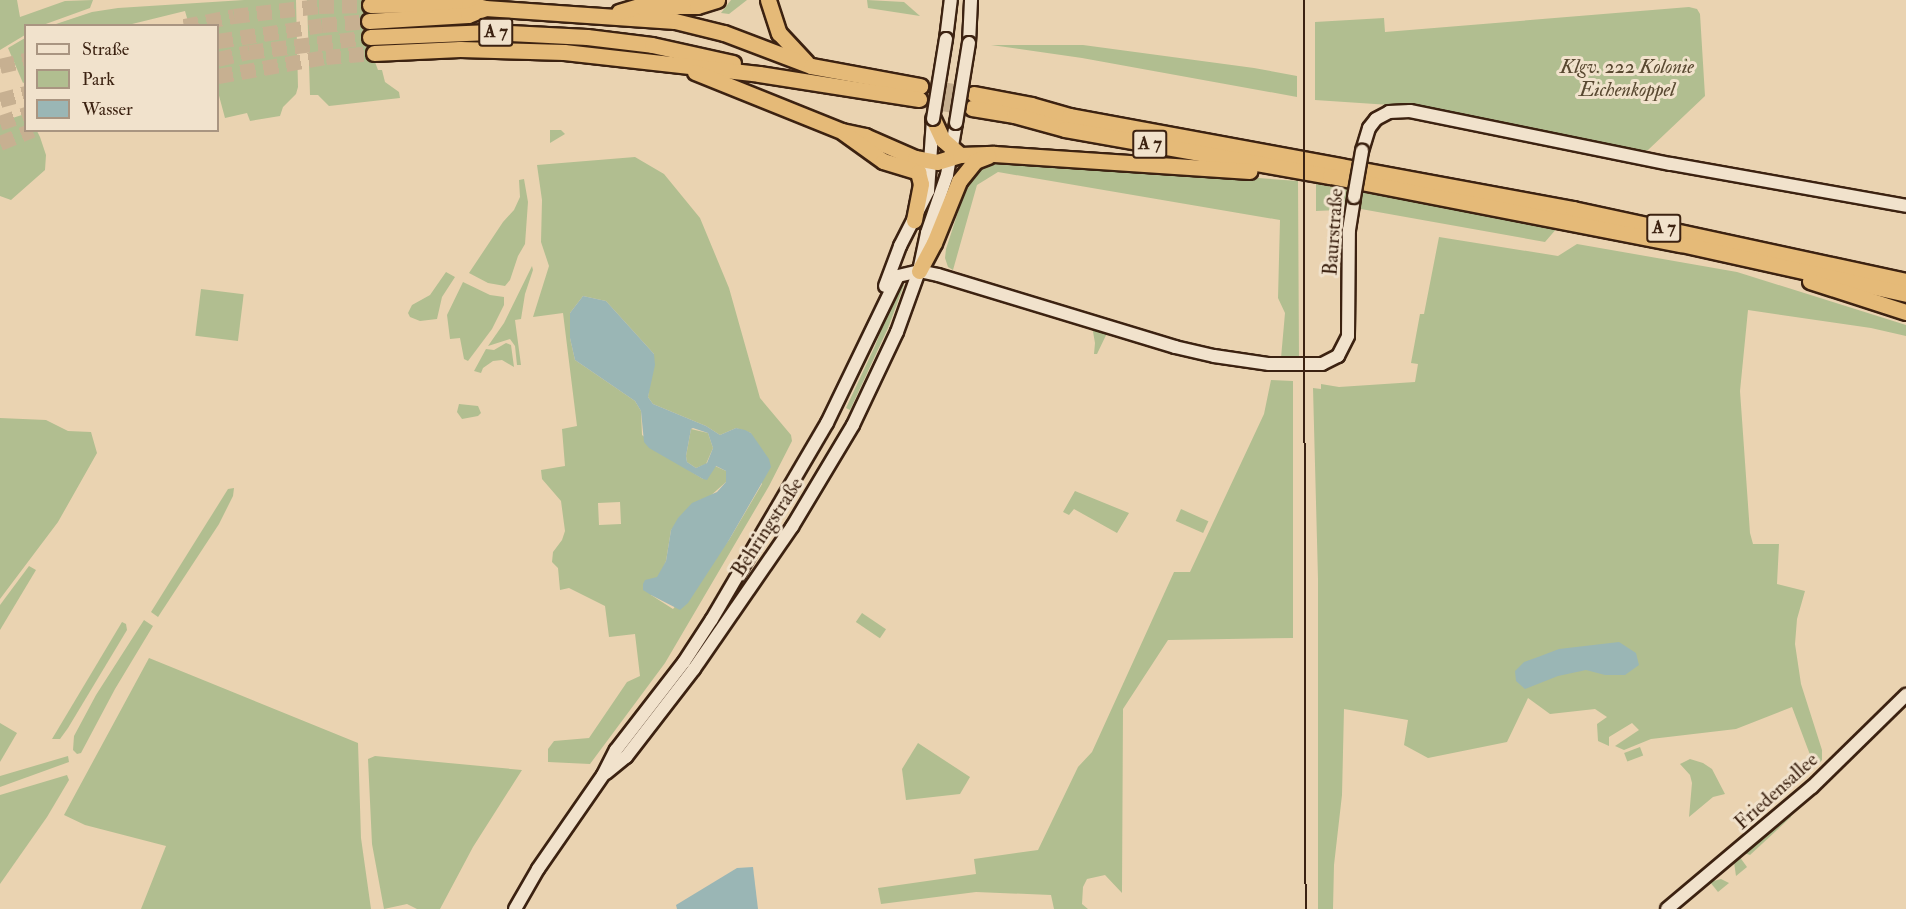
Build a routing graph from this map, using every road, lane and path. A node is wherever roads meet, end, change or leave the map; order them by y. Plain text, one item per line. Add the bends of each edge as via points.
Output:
1 (717, 0) edge
2 (768, 0) edge
3 (951, 0) edge
4 (971, 0) edge
5 (370, 5) tunnel mouth
6 (485, 8) junction
7 (610, 15) junction
8 (374, 53) tunnel mouth
9 (675, 65) junction
10 (811, 66) junction
11 (759, 74) junction
12 (933, 120) junction
13 (842, 131) junction
14 (954, 154) junction
15 (994, 154) junction
16 (930, 162) junction
17 (1330, 176) junction
18 (1906, 206) edge
19 (914, 220) junction
20 (1733, 255) junction
21 (919, 271) junction
22 (1906, 281) edge
23 (1906, 294) edge
24 (1906, 312) edge
25 (874, 324) junction
26 (1906, 694) edge
27 (603, 776) junction
28 (515, 909) edge
29 (1667, 909) edge

1 - 7 highway via 688,6 639,6
2 - 10 highway via 778,33
3 - 12 main road, Behringstraße, bridge
4 - 14 main road, Behringstraße, bridge
5 - 6 highway, A 7 via 469,4
6 - 7 highway, A 7
6 - 11 highway, A 7 via 468,15 370,29 587,37 728,61
7 - 10 highway, A 7 via 696,26
8 - 9 highway, A 7 via 460,49 564,52
9 - 11 highway, A 7
9 - 13 highway
10 - 11 highway, A 7 via 920,92
12 - 14 highway
12 - 16 main road, Behringstraße
13 - 16 highway
13 - 19 highway via 883,161 918,172 921,184
14 - 15 highway
14 - 16 highway
14 - 21 main road, Behringstraße via 927,233
15 - 17 highway
15 - 21 highway via 975,161 963,174
16 - 19 main road, Behringstraße via 928,191
17 - 20 highway, A 7
17 - 22 highway, A 7 via 1065,129 973,101 1031,105 1069,116 1573,209
18 - 21 main road, Baurstraße, bridge via 1410,111 1389,112 1369,128 1362,151 1350,230 1348,336 1338,356 1322,364 1269,364 1175,347
19 - 25 main road, Behringstraße via 896,257
20 - 23 highway, A 7
20 - 24 highway
21 - 25 main road, Behringstraße via 895,279
21 - 27 main road, Behringstraße via 897,332 853,424 792,527 694,669 626,757
25 - 27 main road, Behringstraße via 826,423 712,619 616,750
26 - 29 main road, Friedensallee via 1812,788
27 - 28 main road, Behringstraße

